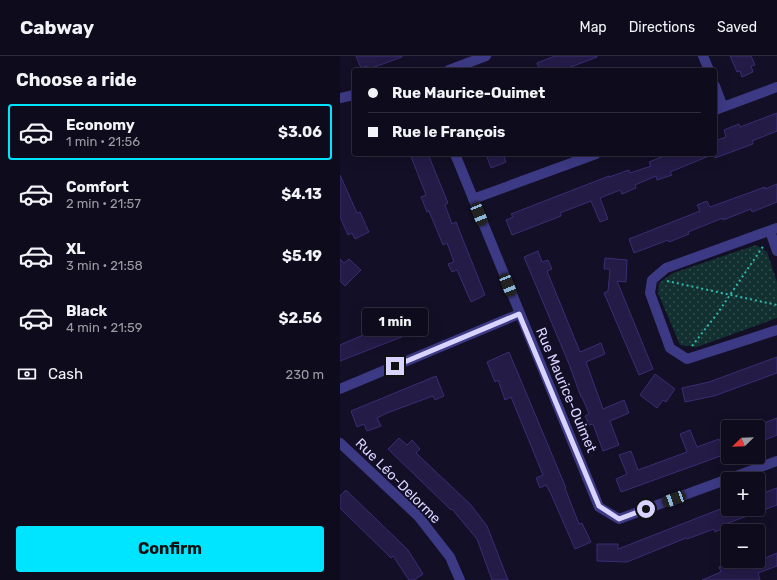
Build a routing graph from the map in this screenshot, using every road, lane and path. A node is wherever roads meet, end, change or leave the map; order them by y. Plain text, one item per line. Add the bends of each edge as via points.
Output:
1 (486, 56) edge
2 (703, 56) edge
3 (454, 68) edge
4 (708, 68) edge
5 (777, 87) edge
6 (352, 95) edge
7 (340, 98) edge
8 (717, 98) edge
9 (719, 109) edge
10 (456, 156) edge
11 (591, 156) edge
12 (473, 199) junction
13 (774, 230) edge
14 (777, 251) edge
15 (655, 278) junction
16 (730, 295) junction
17 (777, 305) edge
18 (519, 314) junction
19 (777, 330) edge
20 (683, 356) junction
21 (340, 388) edge
22 (340, 443) edge
23 (777, 461) edge
24 (747, 472) edge
25 (721, 482) edge
26 (460, 580) edge

1 - 3 street
2 - 4 street
5 - 9 street
6 - 7 street
8 - 9 street
10 - 12 street, Rue Maurice-Ouimet
11 - 12 street
12 - 18 street, Rue Maurice-Ouimet
13 - 14 street
13 - 15 street via 666,268
13 - 16 path
15 - 16 path
15 - 20 street via 652,280 650,293 670,348
16 - 17 path
16 - 20 path
18 - 21 street
18 - 25 street, Rue Maurice-Ouimet via 599,506 619,519
19 - 20 street via 687,359
22 - 26 street, Rue Léo-Delorme via 418,516 450,557
23 - 24 street, Rue Maurice-Ouimet

